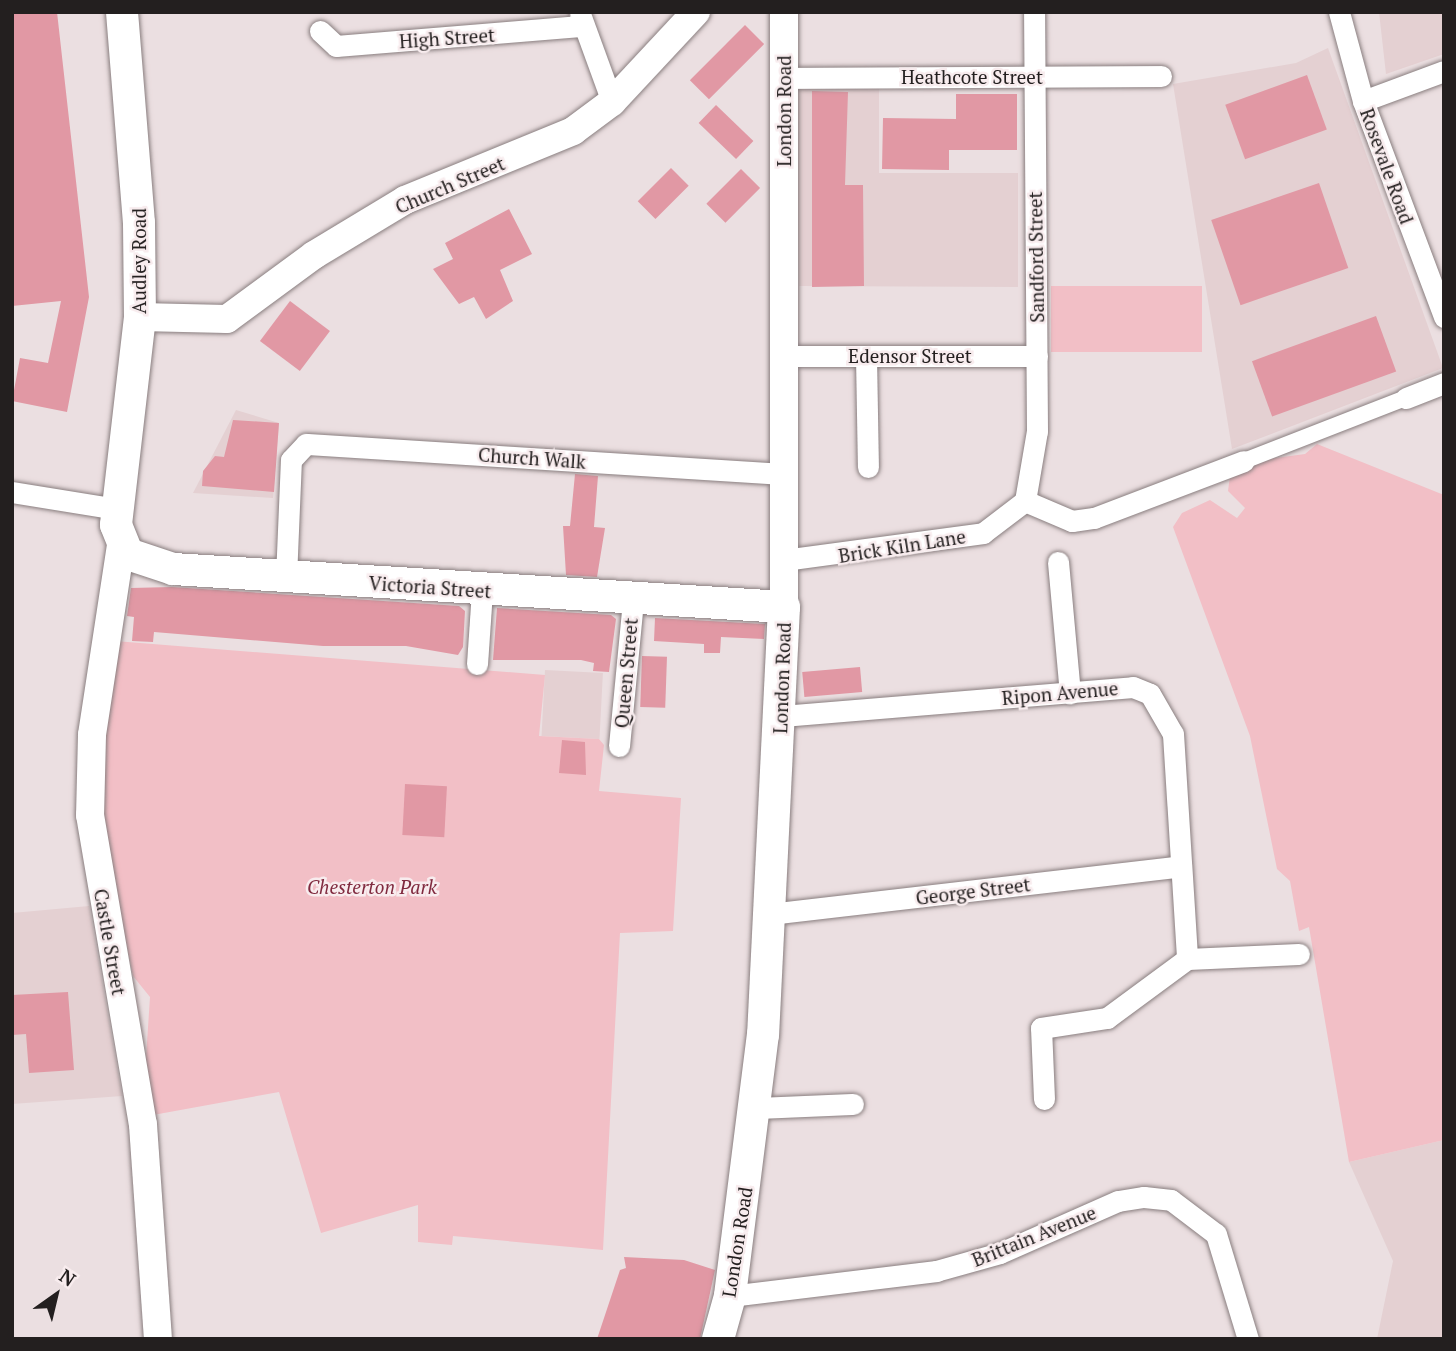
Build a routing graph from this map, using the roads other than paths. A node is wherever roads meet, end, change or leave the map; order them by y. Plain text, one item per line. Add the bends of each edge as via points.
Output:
1 (122, 12) edge
2 (696, 12) edge
3 (785, 12) edge
4 (1034, 12) edge
5 (1339, 12) edge
6 (580, 19) edge
7 (320, 31) dead end
8 (1444, 71) edge
9 (1034, 76) junction
10 (1161, 76) dead end
11 (783, 78) junction
12 (1363, 101) junction
13 (612, 102) junction
14 (140, 317) junction
15 (1444, 317) edge
16 (782, 356) junction
17 (866, 356) junction
18 (1037, 356) junction
19 (1444, 383) edge
20 (1406, 398) joint
21 (1244, 461) joint
22 (868, 467) dead end
23 (781, 474) junction
24 (12, 492) edge
25 (1025, 501) junction
26 (117, 509) junction
27 (121, 545) junction
28 (784, 560) junction
29 (1058, 562) dead end
30 (286, 578) junction
31 (482, 590) junction
32 (633, 600) junction
33 (785, 607) junction
34 (477, 664) dead end
35 (1070, 693) junction
36 (782, 716) junction
37 (619, 746) dead end
38 (1177, 867) junction
39 (769, 914) junction
40 (1299, 954) dead end
41 (1187, 959) junction
42 (1044, 1099) dead end
43 (853, 1104) dead end
44 (756, 1108) junction
45 (730, 1296) junction
46 (158, 1339) edge
47 (718, 1339) edge
48 (1248, 1339) edge

1 - 14 main road, Audley Road via 137,160
2 - 13 street, Church Street
3 - 11 street, London Road
4 - 9 street, Sandford Street
5 - 12 street, Rosevale Road
6 - 7 street, High Street via 337,46
6 - 13 street
8 - 12 street
9 - 10 street, Heathcote Street
9 - 11 street, Heathcote Street
9 - 18 street, Sandford Street
11 - 16 street, London Road
12 - 15 street, Rosevale Road
13 - 14 street, Church Street via 573,131 405,200 314,255 228,319
14 - 26 main road, Audley Road
16 - 17 street, Edensor Street
16 - 23 street, London Road
17 - 18 street, Edensor Street
17 - 22 street
18 - 25 street, Sandford Street via 1037,431
19 - 20 street
20 - 21 street
21 - 25 street via 1094,518 1072,522
23 - 28 street, London Road
23 - 30 street, Church Walk via 306,444 291,460
24 - 26 street
25 - 28 street, Brick Kiln Lane via 983,533
26 - 27 main road
27 - 30 main road, Victoria Street via 136,561 151,566
27 - 46 street, Castle Street via 92,734 90,816 143,1125
28 - 33 street, London Road
29 - 35 street
30 - 31 main road, Victoria Street
31 - 32 main road, Victoria Street
31 - 34 street
32 - 33 main road, Victoria Street
32 - 37 street, Queen Street
33 - 36 main road, London Road
35 - 36 street, Ripon Avenue
35 - 38 street, Ripon Avenue via 1133,687 1163,709 1173,734
36 - 39 main road, London Road
38 - 39 street, George Street
38 - 41 street, Ripon Avenue
39 - 44 main road, London Road
40 - 41 street
41 - 42 street via 1107,1018 1041,1028
43 - 44 street
44 - 45 main road, London Road
45 - 47 main road, London Road
45 - 48 street, Brittain Avenue via 936,1271 1000,1253 1118,1201 1144,1197 1171,1200 1216,1234

